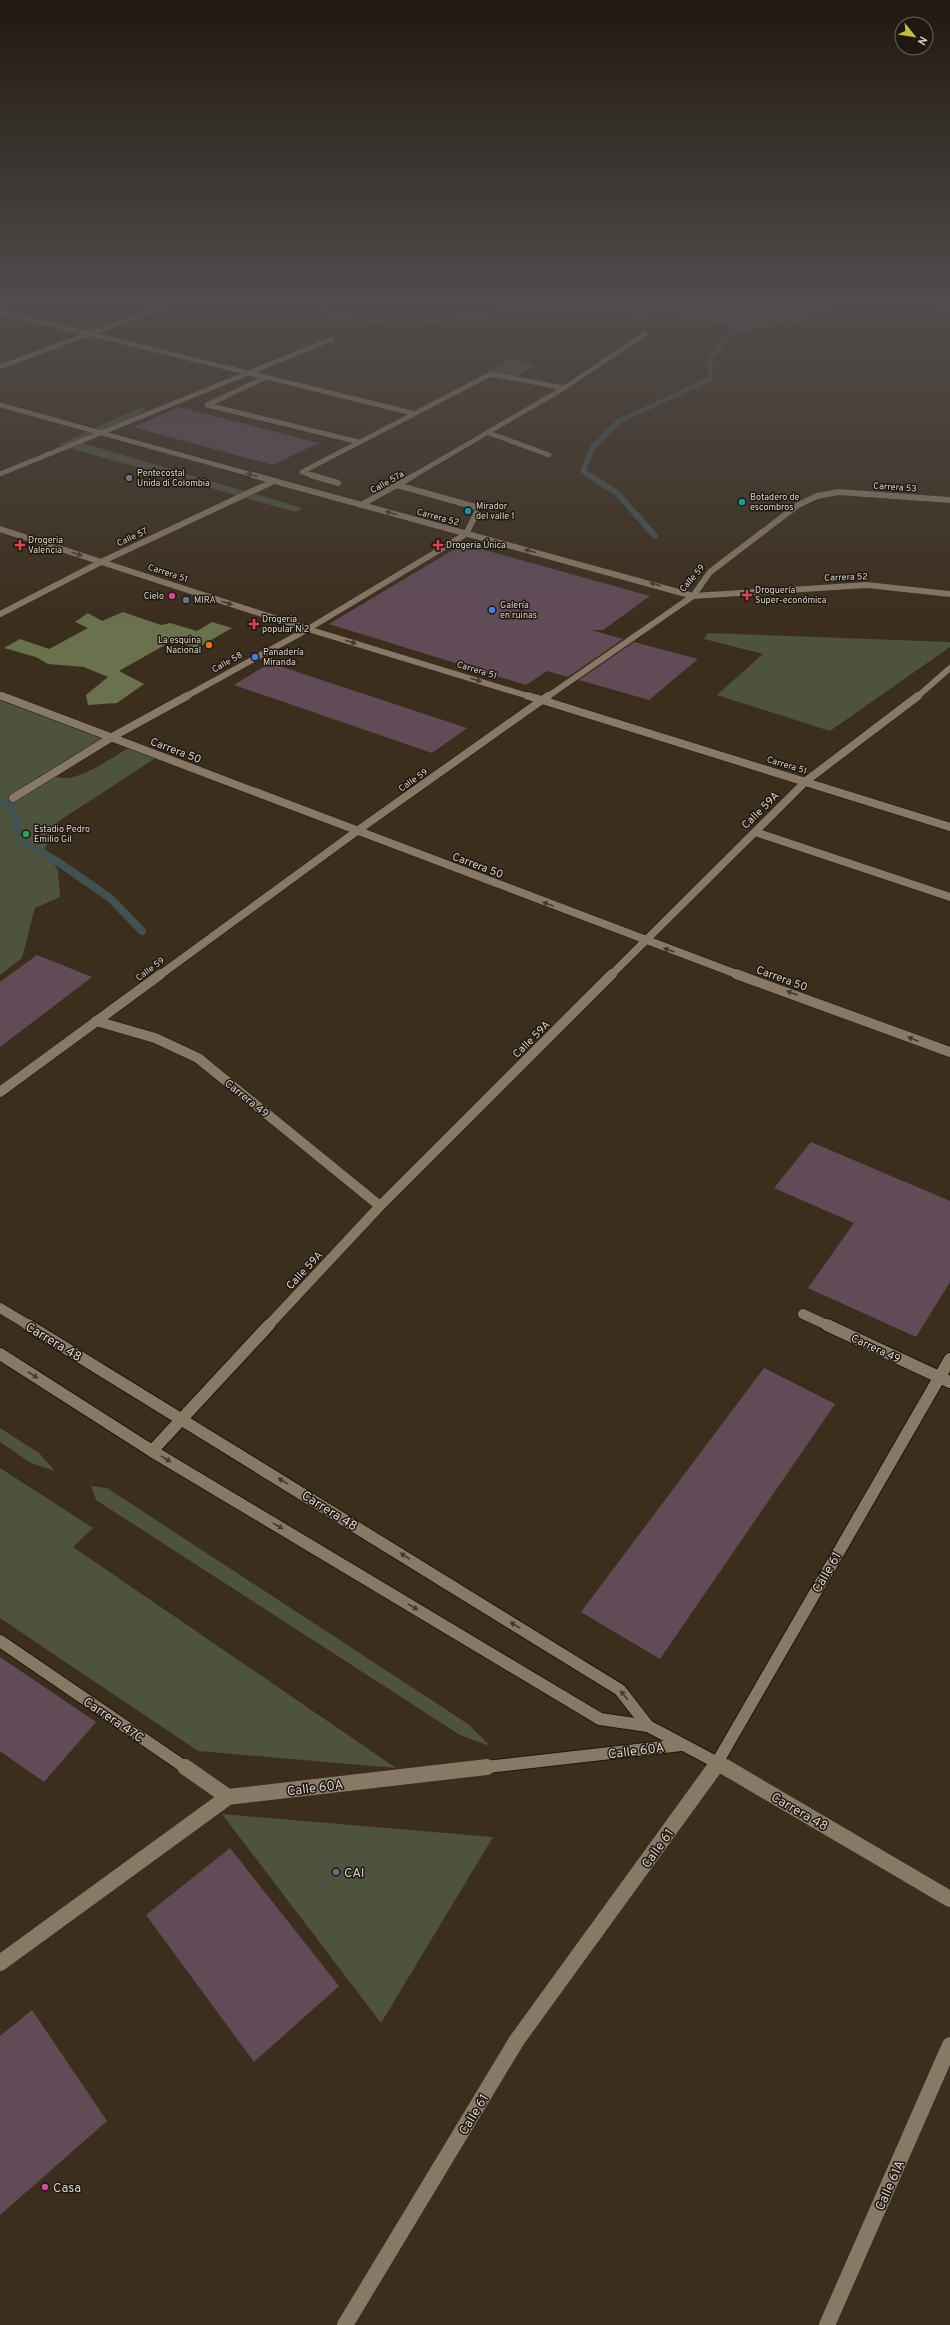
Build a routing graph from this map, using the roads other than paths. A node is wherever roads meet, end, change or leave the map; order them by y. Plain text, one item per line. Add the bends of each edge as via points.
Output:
1 (12, 408) edge
2 (160, 408) edge
3 (218, 408) edge
4 (393, 408) edge
5 (421, 408) edge
6 (531, 408) edge
7 (412, 413) junction
8 (99, 433) junction
9 (490, 434) junction
10 (359, 442) junction
11 (549, 455) dead end
12 (0, 474) edge
13 (274, 481) junction
14 (338, 483) dead end
15 (397, 485) junction
16 (838, 492) joint
17 (950, 500) edge
18 (361, 505) junction
19 (0, 529) edge
20 (466, 534) junction
21 (101, 562) junction
22 (950, 594) edge
23 (693, 596) junction
24 (0, 614) edge
25 (308, 628) junction
26 (950, 668) edge
27 (0, 696) edge
28 (542, 700) junction
29 (112, 737) junction
30 (806, 781) junction
31 (13, 798) dead end
32 (950, 827) edge
33 (357, 831) junction
34 (755, 832) junction
35 (950, 897) edge
36 (645, 942) junction
37 (96, 1021) junction
38 (950, 1052) edge
39 (0, 1092) edge
40 (380, 1206) junction
41 (0, 1308) edge
42 (803, 1314) dead end
43 (0, 1354) edge
44 (950, 1359) edge
45 (944, 1380) edge
46 (182, 1418) junction
47 (152, 1450) junction
48 (0, 1641) edge
49 (648, 1726) junction
50 (681, 1745) junction
51 (718, 1763) junction
52 (228, 1798) junction
53 (950, 1899) edge
54 (0, 1963) edge
55 (950, 2045) edge
56 (345, 2325) edge
57 (827, 2325) edge

1 - 8 street, Carrera 52
2 - 8 street
3 - 10 street
4 - 7 street
5 - 7 street
6 - 9 street, Calle 57a
7 - 10 street
8 - 12 street
13 -> 8 street, Carrera 52
9 - 11 street
9 - 15 street, Calle 57a
10 - 14 street via 302,472
13 - 18 street, Carrera 52
13 - 21 street, Calle 57
15 - 18 street, Calle 57a
15 - 20 street via 479,508
16 - 17 street, Carrera 53
16 - 23 street, Calle 59 via 817,496 798,505 710,572 699,584
20 -> 18 street, Carrera 52
19 -> 21 street, Carrera 51
23 -> 20 street, Carrera 52
20 - 25 street, Calle 58
21 - 24 street, Calle 57
21 -> 25 street, Carrera 51
22 - 23 street, Carrera 52 via 867,585
23 - 28 street, Calle 59
25 -> 28 street, Carrera 51
25 - 29 street, Calle 58
26 - 30 street, Calle 59A via 906,706
27 - 29 street, Carrera 50
28 - 30 street, Carrera 51
28 - 33 street, Calle 59
29 - 31 street, Calle 58
29 - 33 street, Carrera 50
30 - 32 street, Carrera 51
30 - 34 street, Calle 59A
36 -> 33 street, Carrera 50
33 - 37 street, Calle 59
34 - 35 street
34 - 36 street, Calle 59A
38 -> 36 street, Carrera 50
36 - 40 street, Calle 59A
37 - 39 street, Calle 59
37 - 40 street, Carrera 49 via 155,1038 198,1058
40 - 46 street, Calle 59A
41 - 46 street, Carrera 48
42 - 45 street, Carrera 49
43 -> 47 street, Carrera 48
44 - 45 street, Calle 61
45 - 51 street, Calle 61 via 749,1704
46 - 47 street, Calle 59A
49 -> 46 street, Carrera 48 via 620,1690
47 -> 49 street, Carrera 48 via 600,1719
48 - 52 street, Carrera 47C
49 - 50 street, Carrera 48
50 - 51 street, Carrera 48
50 - 52 street, Calle 60A
51 - 53 street, Carrera 48
51 - 56 street, Calle 61 via 517,2040
52 - 54 street, Calle 60A
55 - 57 street, Calle 61A

